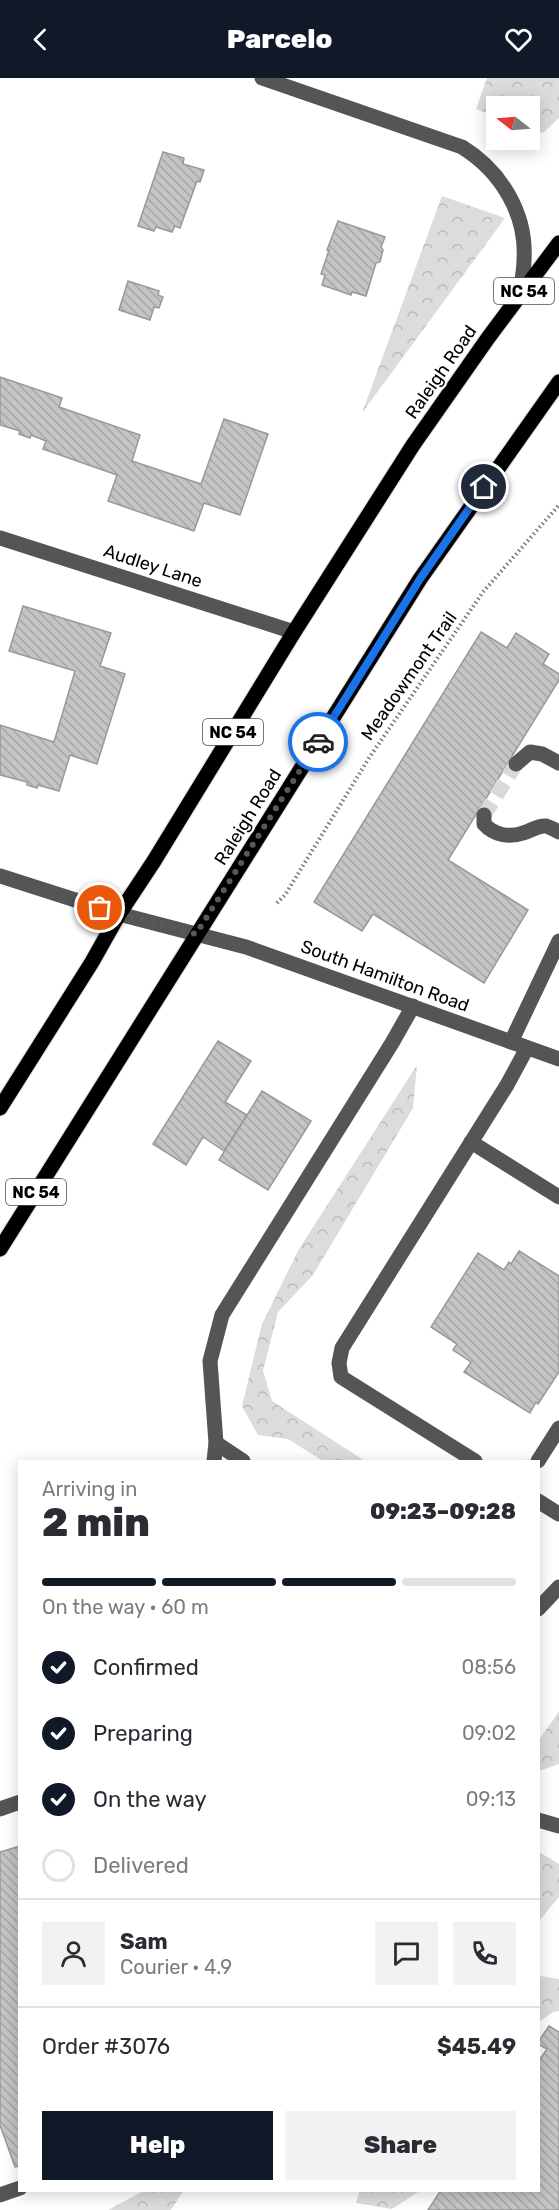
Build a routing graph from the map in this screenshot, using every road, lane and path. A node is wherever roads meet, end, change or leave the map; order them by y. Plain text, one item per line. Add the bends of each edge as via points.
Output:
1 (262, 78) edge
2 (559, 243) edge
3 (519, 297) junction
4 (559, 382) edge
5 (559, 506) edge
6 (0, 538) edge
7 (294, 632) junction
8 (559, 762) edge
9 (516, 764) tunnel mouth
10 (484, 815) dead end
11 (559, 832) edge
12 (0, 876) edge
13 (277, 903) dead end
14 (119, 914) junction
15 (196, 934) junction
16 (559, 941) edge
17 (413, 1006) junction
18 (511, 1042) junction
19 (526, 1048) junction
20 (559, 1059) edge
21 (0, 1108) edge
22 (471, 1142) junction
23 (559, 1197) edge
24 (0, 1249) edge
25 (559, 1428) edge
26 (216, 1443) junction
27 (214, 1460) edge
28 (242, 1460) edge
29 (474, 1460) edge
30 (539, 1460) edge
31 (540, 1502) edge
32 (559, 1514) edge
33 (559, 1587) edge
34 (540, 1607) edge
35 (18, 1803) edge
36 (0, 1809) edge
37 (540, 1821) edge
38 (559, 1826) edge
39 (18, 2189) edge
40 (0, 2194) edge

1 - 3 street via 462,147 490,168 512,201 520,223 525,258
2 - 3 main road, Raleigh Road / NC 54
3 - 7 main road, Raleigh Road / NC 54 via 413,445
4 - 15 main road, Raleigh Road / NC 54 via 420,579
5 - 13 path, Meadowmont Trail via 483,592 369,758
6 - 7 street, Audley Lane
7 - 14 main road, Raleigh Road / NC 54
8 - 9 street via 530,752
10 - 11 street via 484,824 491,832 504,835 547,826
12 - 14 street, South Hamilton Road
14 - 15 street, South Hamilton Road
14 - 21 main road, Raleigh Road / NC 54
15 - 17 street, South Hamilton Road via 246,947
15 - 24 main road, Raleigh Road / NC 54
16 - 18 street
17 - 18 street, South Hamilton Road
17 - 26 street via 222,1315 210,1361
18 - 19 street, South Hamilton Road
19 - 20 street, South Hamilton Road
19 - 22 street
22 - 23 street
22 - 29 street via 342,1348 339,1363 342,1377
25 - 30 street
26 - 27 street
26 - 28 street
31 - 32 street
33 - 34 street
35 - 36 street
37 - 38 street
39 - 40 street

